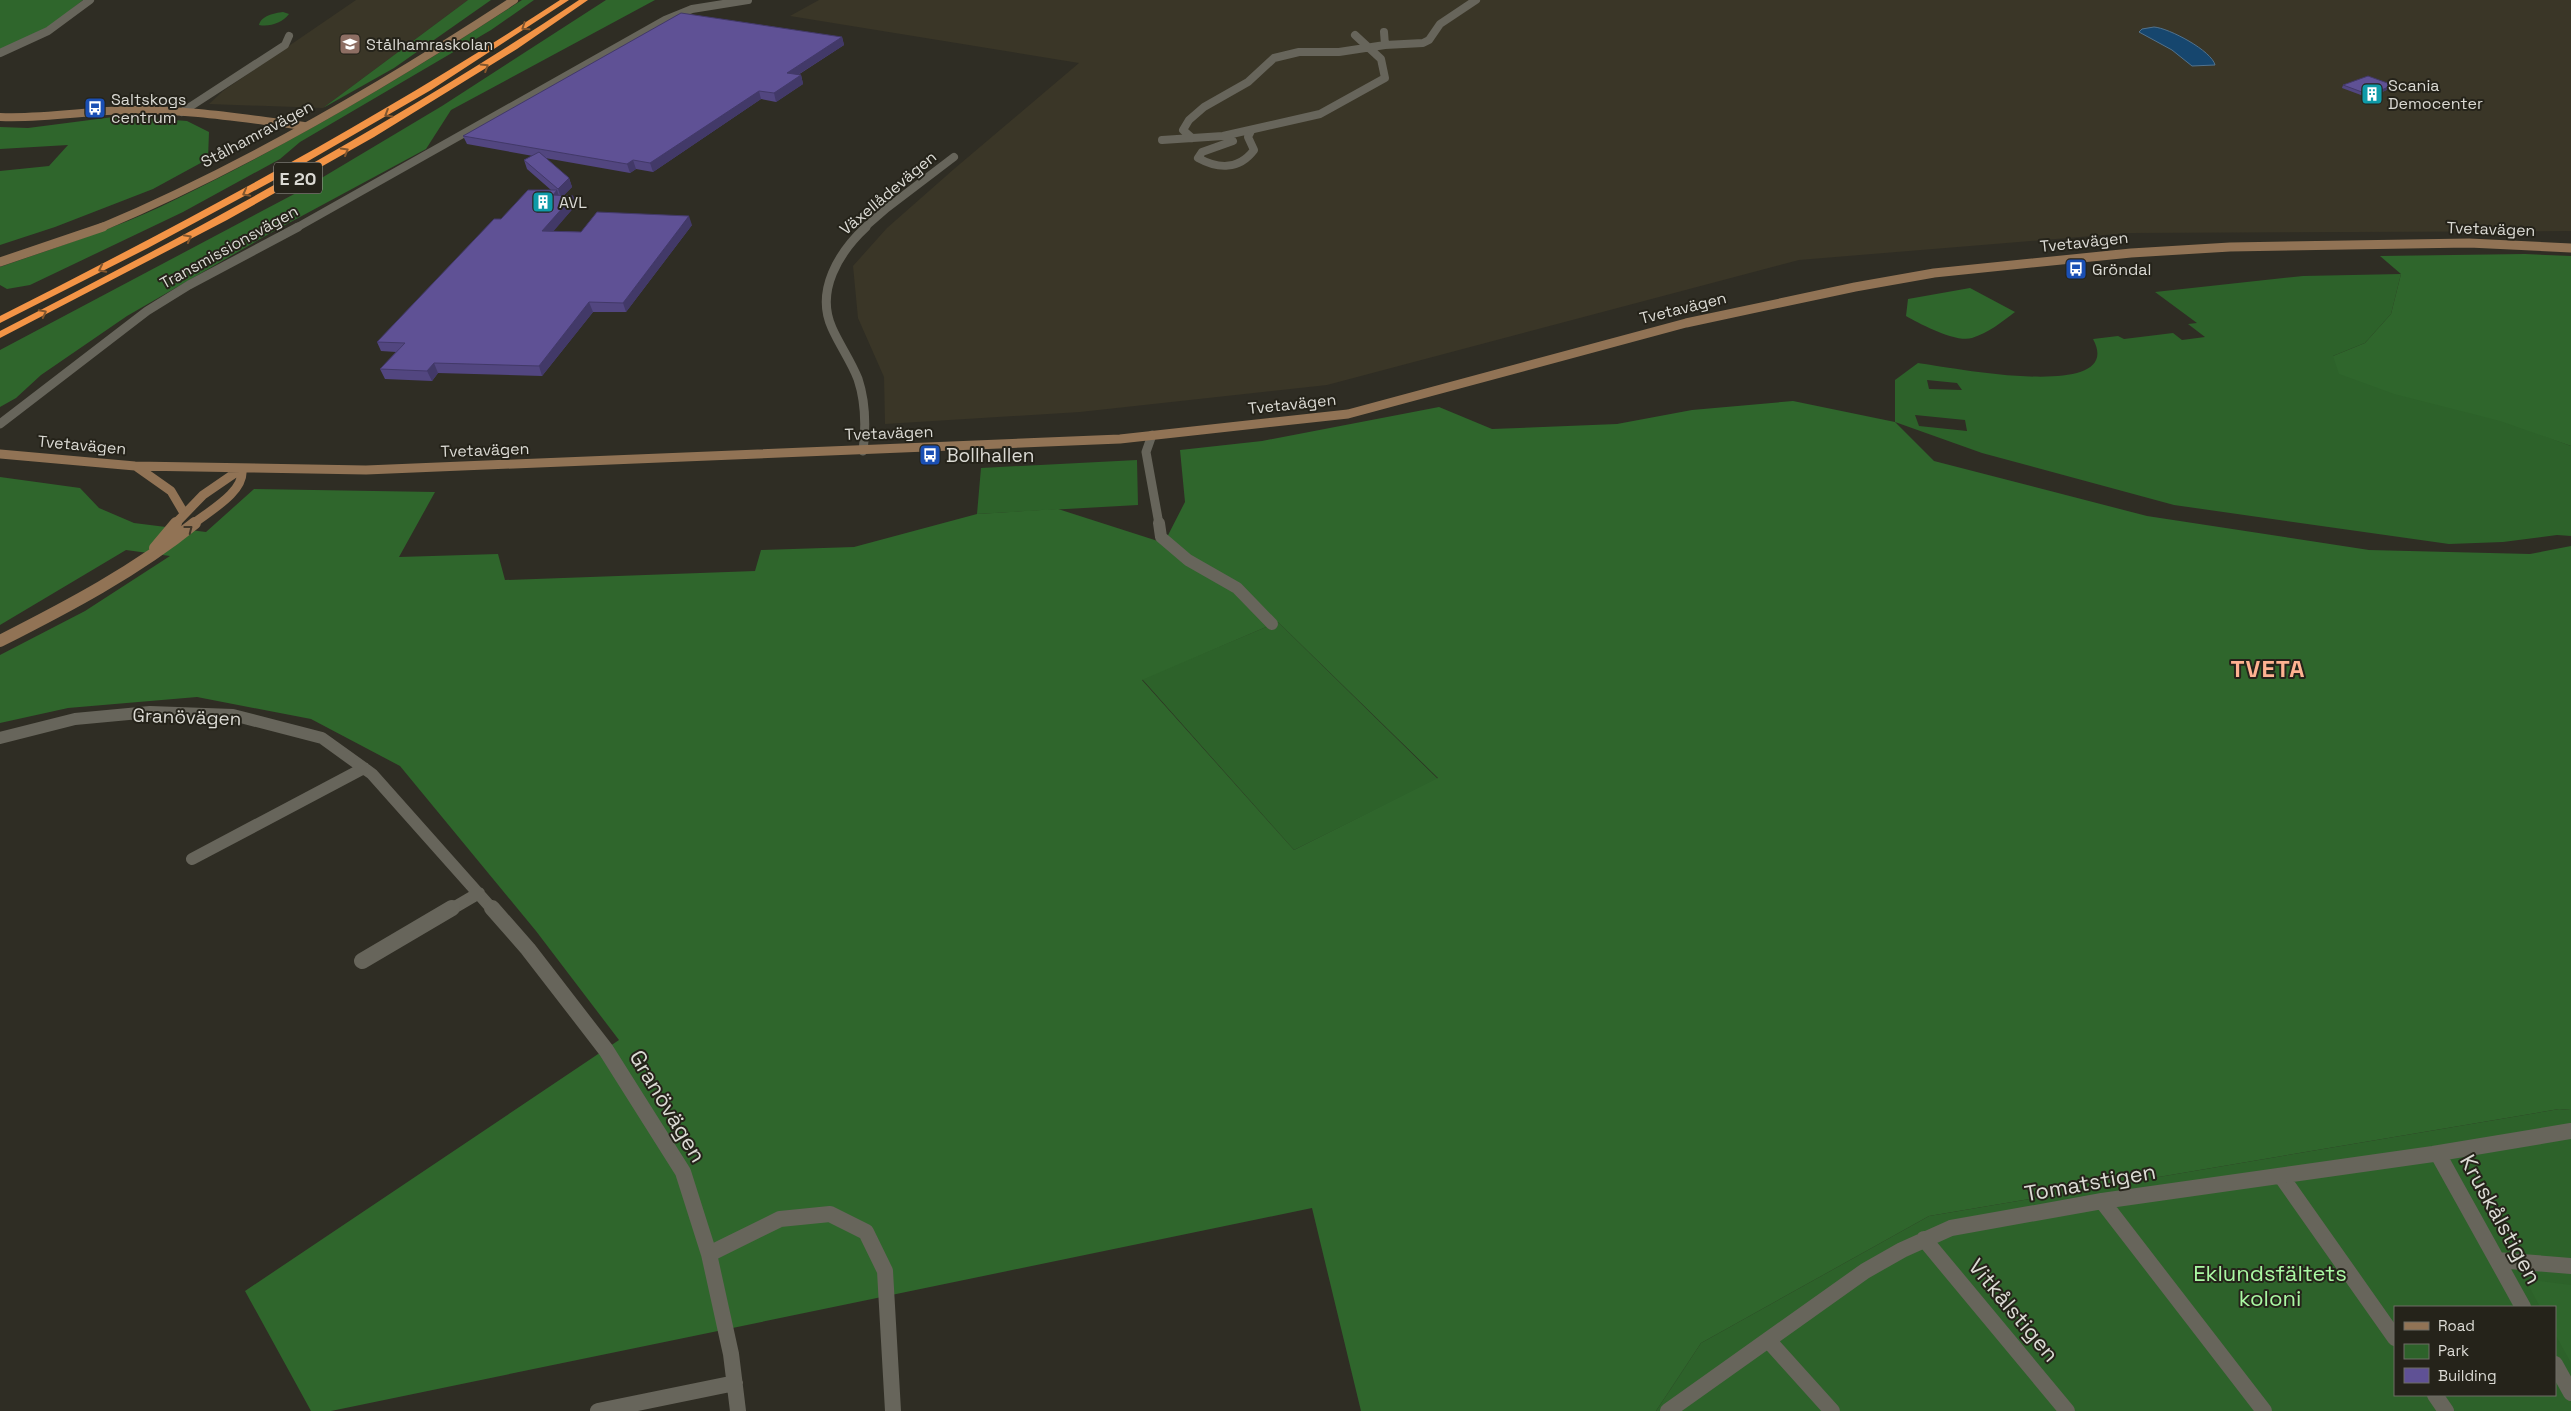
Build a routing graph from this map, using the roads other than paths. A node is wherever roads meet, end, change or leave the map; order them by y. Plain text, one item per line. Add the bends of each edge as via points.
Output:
1 (90, 0) edge
2 (514, 0) edge
3 (566, 0) edge
4 (584, 0) edge
5 (748, 0) edge
6 (1476, 0) edge
7 (1384, 32) dead end
8 (1356, 35) dead end
9 (289, 36) dead end
10 (1385, 45) junction
11 (1371, 47) junction
12 (0, 53) edge
13 (182, 112) junction
14 (0, 117) edge
15 (304, 126) junction
16 (1249, 134) junction
17 (1192, 138) junction
18 (1162, 140) dead end
19 (954, 158) dead end
20 (2571, 248) edge
21 (0, 262) edge
22 (0, 320) edge
23 (0, 335) edge
24 (0, 424) edge
25 (1152, 435) junction
26 (863, 451) junction
27 (0, 454) edge
28 (135, 466) junction
29 (242, 469) junction
30 (184, 514) junction
31 (148, 556) junction
32 (1272, 624) dead end
33 (0, 641) edge
34 (0, 738) edge
35 (364, 768) junction
36 (192, 858) dead end
37 (479, 893) junction
38 (362, 961) dead end
39 (2571, 1131) edge
40 (2438, 1154) junction
41 (2281, 1176) junction
42 (2102, 1201) junction
43 (1924, 1239) junction
44 (709, 1254) junction
45 (2497, 1260) junction
46 (2571, 1266) edge
47 (2522, 1306) edge
48 (2394, 1337) edge
49 (1768, 1340) junction
50 (2556, 1366) edge
51 (735, 1384) junction
52 (2571, 1393) edge
53 (2436, 1396) edge
54 (598, 1411) edge
55 (738, 1411) edge
56 (893, 1411) edge
57 (1668, 1411) edge
58 (1832, 1411) edge
59 (2068, 1411) edge
60 (2264, 1411) edge
61 (2446, 1411) edge

1 - 12 street via 51,30
2 - 15 main road, Stålhamravägen via 427,57
3 -> 22 highway, E 20 via 347,138 238,198
23 -> 4 highway, E 20 via 363,141 515,48
5 - 24 street, Transmissionsvägen via 692,9 644,31 346,201 188,285 147,311
6 - 10 street via 1440,24 1429,40
7 - 10 street
8 - 11 street
9 - 13 street via 285,45
10 - 11 street
11 - 16 street via 1384,63 1384,78 1320,114
11 - 17 street via 1339,52 1299,52 1274,58 1248,82 1204,107 1189,120 1183,130
13 - 14 main road via 114,110
13 - 15 main road
15 - 21 main road, Stålhamravägen via 153,206 84,235
16 - 16 street via 1254,150 1237,166 1208,164 1198,158 1202,152
16 - 17 street
17 - 18 street
19 - 26 street, Växellådevägen via 861,231 841,254 830,277 828,315 857,378 864,403 867,426
20 - 25 main road, Tvetavägen via 2469,243 2204,248 1934,273 1686,323 1348,414
25 - 26 main road, Tvetavägen
25 - 32 street via 1146,452 1161,537 1188,560 1238,588
26 - 29 main road, Tvetavägen via 431,469
27 - 28 main road, Tvetavägen
28 - 29 main road, Tvetavägen
28 - 30 main road via 172,491
29 - 30 main road via 212,486
31 -> 29 main road via 188,530 237,488 244,478
30 - 31 main road
31 - 33 main road via 60,610
34 - 35 street, Granövägen via 75,719 150,712 233,715 322,738
35 - 36 street
35 - 37 street, Granövägen
37 - 38 street
37 - 44 street, Granövägen via 528,949 606,1050 683,1172
39 - 40 street, Tomatstigen
40 - 41 street, Tomatstigen
40 - 45 street, Kruskålstigen
41 - 42 street, Tomatstigen
41 - 48 street
42 - 43 street, Tomatstigen via 1950,1228
42 - 60 street
43 - 49 street, Tomatstigen via 1865,1271
43 - 59 street, Vitkålstigen
44 - 51 street, Granövägen
44 - 56 street via 780,1219 830,1214 866,1232 885,1271
45 - 46 street
45 - 47 street, Kruskålstigen
49 - 57 street, Tomatstigen
49 - 58 street
50 - 52 street
51 - 54 street
51 - 55 street, Granövägen
53 - 61 street

